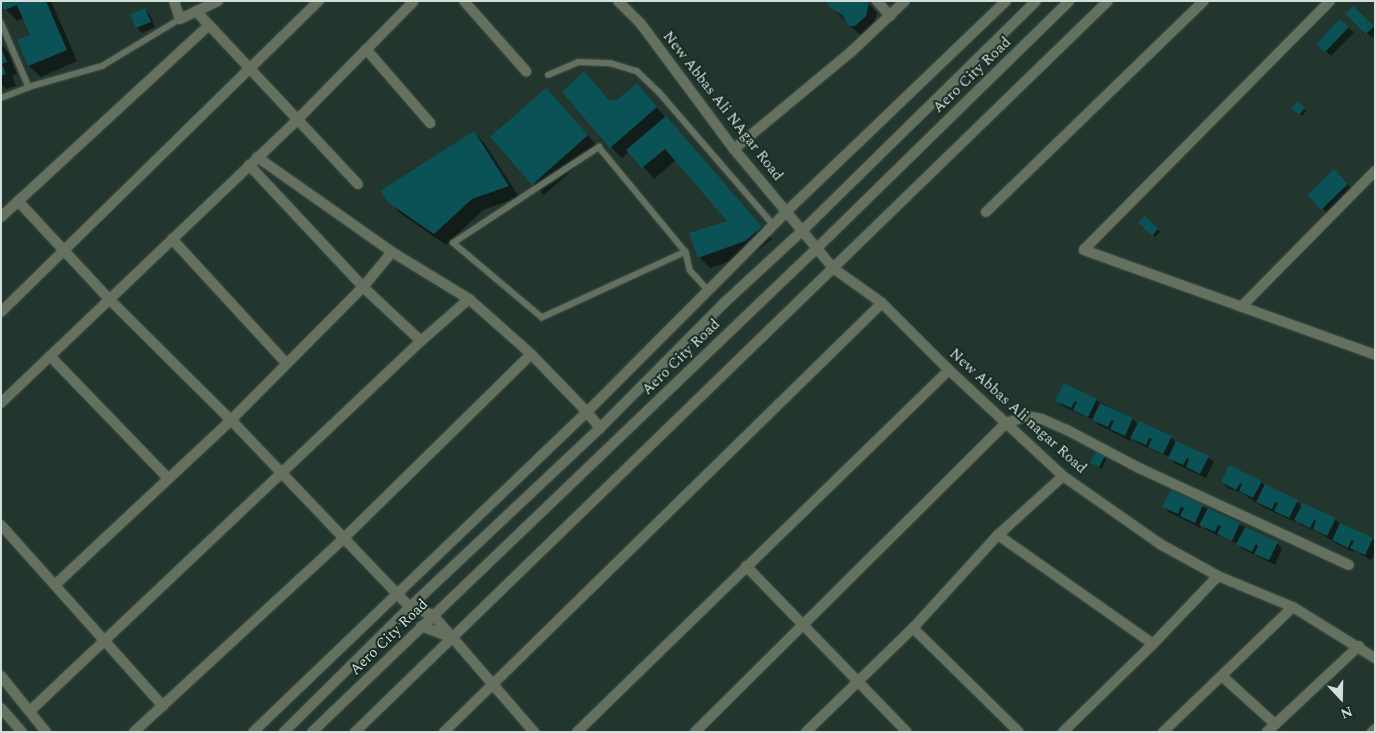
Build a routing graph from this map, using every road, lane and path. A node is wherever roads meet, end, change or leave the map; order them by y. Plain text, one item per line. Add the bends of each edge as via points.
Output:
1 (174, 1) edge
2 (218, 1) edge
3 (319, 1) edge
4 (414, 1) edge
5 (464, 1) edge
6 (618, 1) edge
7 (877, 1) edge
8 (905, 1) edge
9 (1006, 1) edge
10 (1036, 1) edge
11 (1069, 1) edge
12 (1108, 1) edge
13 (1204, 1) edge
14 (1330, 1) edge
15 (196, 11) junction
16 (890, 16) junction
17 (180, 19) junction
18 (1, 22) edge
19 (209, 25) junction
20 (366, 49) junction
21 (252, 68) junction
22 (526, 70) dead end
23 (548, 75) dead end
24 (29, 87) junction
25 (1, 98) edge
26 (298, 119) junction
27 (430, 123) dead end
28 (734, 149) junction
29 (257, 157) junction
30 (249, 165) junction
31 (1375, 171) edge
32 (358, 184) dead end
33 (18, 201) junction
34 (786, 212) junction
35 (986, 212) dead end
36 (1, 217) edge
37 (773, 224) junction
38 (802, 230) junction
39 (172, 239) junction
40 (816, 248) junction
41 (64, 250) junction
42 (392, 252) junction
43 (686, 252) junction
44 (833, 268) junction
45 (363, 287) junction
46 (707, 290) junction
47 (109, 299) junction
48 (469, 299) junction
49 (882, 303) junction
50 (1241, 307) junction
51 (1, 312) edge
52 (421, 341) junction
53 (531, 354) junction
54 (1375, 355) edge
55 (50, 356) junction
56 (286, 363) junction
57 (949, 370) junction
58 (1, 403) edge
59 (587, 412) junction
60 (231, 420) junction
61 (1006, 423) junction
62 (600, 428) junction
63 (281, 473) junction
64 (1063, 476) junction
65 (168, 478) junction
66 (1, 525) edge
67 (998, 535) junction
68 (345, 537) junction
69 (1349, 565) dead end
70 (746, 566) junction
71 (1218, 576) junction
72 (56, 584) junction
73 (398, 594) junction
74 (410, 607) junction
75 (1293, 607) junction
76 (432, 615) junction
77 (805, 624) junction
78 (421, 626) junction
79 (913, 628) junction
80 (453, 638) junction
81 (104, 641) junction
82 (1154, 644) junction
83 (1359, 646) junction
84 (1375, 658) edge
85 (1, 676) edge
86 (1222, 676) junction
87 (857, 680) junction
88 (493, 683) junction
89 (163, 706) junction
90 (1, 708) edge
91 (30, 712) junction
92 (1275, 724) junction
93 (22, 732) edge
94 (46, 732) edge
95 (134, 732) edge
96 (253, 732) edge
97 (284, 732) edge
98 (312, 732) edge
99 (355, 732) edge
100 (444, 732) edge
101 (534, 732) edge
102 (577, 732) edge
103 (695, 732) edge
104 (806, 732) edge
105 (907, 732) edge
106 (1019, 732) edge
107 (1063, 732) edge
108 (1164, 732) edge
109 (1267, 732) edge

1 - 17 street
2 - 15 street
3 - 21 street
4 - 20 street
5 - 22 street
6 - 28 street, New Abbas Ali NAgar Road via 641,24
7 - 16 street
8 - 16 street
9 - 34 street
10 - 38 street, Aero City Road
11 - 40 street, Aero City Road
12 - 44 street
13 - 35 street
14 - 50 street via 1084,250
15 - 17 street
15 - 19 street
16 - 28 street
17 - 24 lane via 102,66
18 - 24 lane
19 - 21 street
19 - 33 street
20 - 26 street
20 - 27 street
21 - 26 street
21 - 41 street
23 - 37 lane via 578,62 610,63 637,71
24 - 25 lane
26 - 29 street
26 - 32 street
28 - 34 street, New Abbas Ali NAgar Road
29 - 30 street
29 - 42 street
30 - 39 street
30 - 45 street
31 - 50 street
33 - 36 street
33 - 41 street
34 - 37 street
34 - 38 street, New Abbas Ali NAgar Road
37 - 46 street
38 - 40 street, New Abbas Ali NAgar Road
38 - 62 street, Aero City Road
39 - 47 street
39 - 56 street
40 - 44 street, New Abbas Ali nagar Road
40 - 76 street, Aero City Road
41 - 47 street
41 - 51 street
42 - 45 street
42 - 48 street
43 - 43 lane via 599,147 453,243 542,318
43 - 46 lane via 690,270
44 - 49 street, New Abbas Ali nagar Road
44 - 80 street
45 - 52 street
45 - 56 street
46 - 59 street
47 - 55 street
47 - 60 street
48 - 52 street
48 - 53 street
49 - 57 street, New Abbas Ali nagar Road
49 - 88 street
50 - 54 street
52 - 63 street
53 - 59 street
53 - 68 street
55 - 58 street
55 - 65 street
56 - 60 street
57 - 61 street, New Abbas Ali nagar Road
57 - 70 street
59 - 62 street
59 - 73 street
60 - 63 street
60 - 65 street
61 - 64 street, New Abbas Ali nagar Road
61 - 69 street via 1027,416 1042,419 1139,468
61 - 77 street
62 - 74 street, Aero City Road
63 - 68 street
63 - 81 street
64 - 67 street
64 - 71 street, New Abbas Ali nagar Road via 1160,544
65 - 72 street
66 - 72 street
67 - 79 street
67 - 82 street
68 - 73 street
68 - 89 street
70 - 77 street
70 - 102 street
71 - 75 street, New Abbas Ali nagar Road
71 - 82 street
72 - 81 street
73 - 74 street
73 - 96 street
74 - 76 street
74 - 97 street, Aero City Road
75 - 83 street, New Abbas Ali nagar Road
75 - 86 street
76 - 78 street, Aero City Road
76 - 80 street
77 - 87 street
77 - 103 street
78 - 80 street
78 - 98 street, Aero City Road
79 - 87 street
79 - 106 street
80 - 88 street
80 - 99 street
81 - 89 street
81 - 91 street
82 - 107 street
83 - 84 street, New Abbas Ali nagar Road
83 - 92 street
85 - 91 street
86 - 92 street
86 - 108 street
87 - 104 street
87 - 105 street
88 - 100 street
88 - 101 street
89 - 95 street
90 - 93 street
91 - 94 street
92 - 109 street

